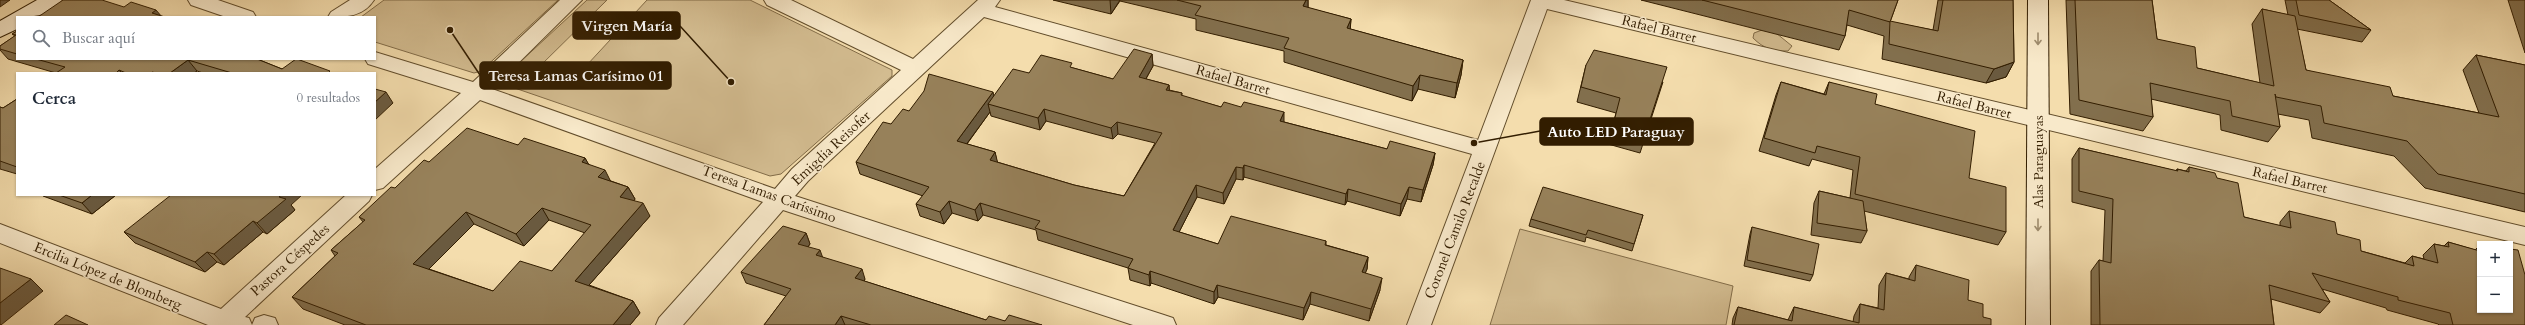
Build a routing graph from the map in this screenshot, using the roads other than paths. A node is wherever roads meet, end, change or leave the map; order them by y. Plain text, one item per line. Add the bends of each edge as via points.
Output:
1 (52, 0) edge
2 (198, 0) edge
3 (364, 0) edge
4 (572, 0) edge
5 (774, 0) edge
6 (1541, 0) edge
7 (2038, 0) edge
8 (985, 5) edge
9 (24, 16) edge
10 (243, 16) edge
11 (340, 16) edge
12 (16, 21) edge
13 (0, 30) edge
14 (376, 59) edge
15 (917, 69) junction
16 (477, 91) junction
17 (2038, 121) junction
18 (1485, 150) junction
19 (376, 181) edge
20 (360, 196) edge
21 (780, 198) junction
22 (0, 233) edge
23 (2525, 236) edge
24 (229, 323) edge
25 (668, 325) edge
26 (1164, 325) edge
27 (1419, 325) edge
28 (2038, 325) edge

1 - 9 street
2 - 10 street
3 - 11 street
4 - 16 street
5 - 15 street
6 - 17 street, Rafael Barret
6 - 18 street, Coronel Camilo Recalde
7 -> 17 street, Alas Paraguayas
8 - 15 street, Emigdia Reisofer
8 - 18 street, Rafael Barret
12 - 13 street
14 - 16 street, Teresa Lamas Caríssimo
15 - 21 street, Emigdia Reisofer via 800,176
16 - 19 street
16 - 21 street, Teresa Lamas Caríssimo
17 - 23 street, Rafael Barret
17 -> 28 street, Alas Paraguayas
18 - 27 street, Coronel Camilo Recalde
20 - 24 street, Pastora Céspedes
21 - 25 street, Emigdia Reisofer
21 - 26 street, Teresa Lamas Caríssimo via 806,209
22 - 24 street, Ercilia López de Blomberg

